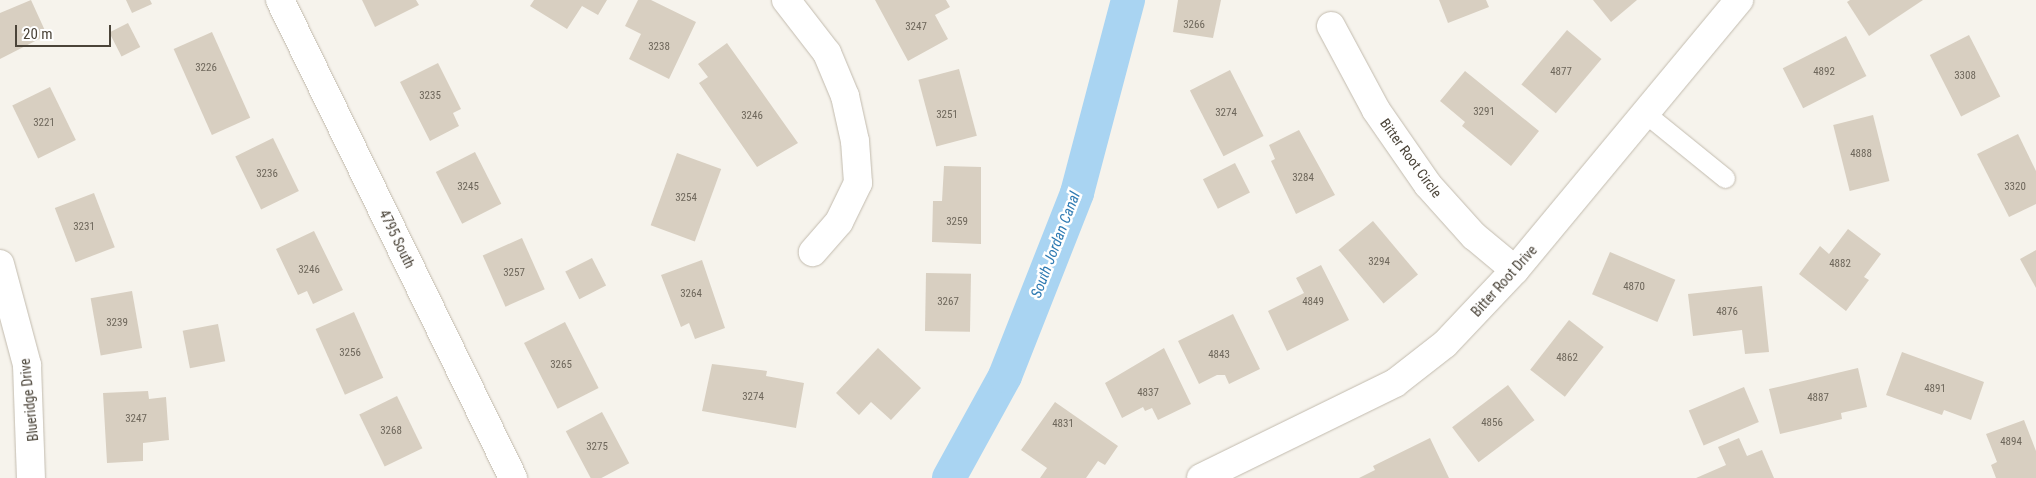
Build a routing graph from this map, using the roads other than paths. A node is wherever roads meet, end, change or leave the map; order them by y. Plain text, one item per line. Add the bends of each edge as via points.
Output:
1 (280, 0) edge
2 (786, 0) edge
3 (1739, 0) edge
4 (1331, 26) dead end
5 (1645, 113) junction
6 (1725, 178) dead end
7 (813, 252) dead end
8 (0, 264) edge
9 (1515, 270) junction
10 (31, 478) edge
11 (513, 478) edge
12 (1201, 478) edge

1 - 11 street, 4795 South
2 - 7 street via 827,53 845,96 855,141 858,183 839,222
3 - 5 street, Bitter Root Drive
4 - 9 street, Bitter Root Circle via 1376,110 1428,185 1474,236
5 - 6 lane
5 - 9 street, Bitter Root Drive
8 - 10 street, Blueridge Drive via 27,365 34,448
9 - 12 street, Bitter Root Drive via 1445,344 1395,382

